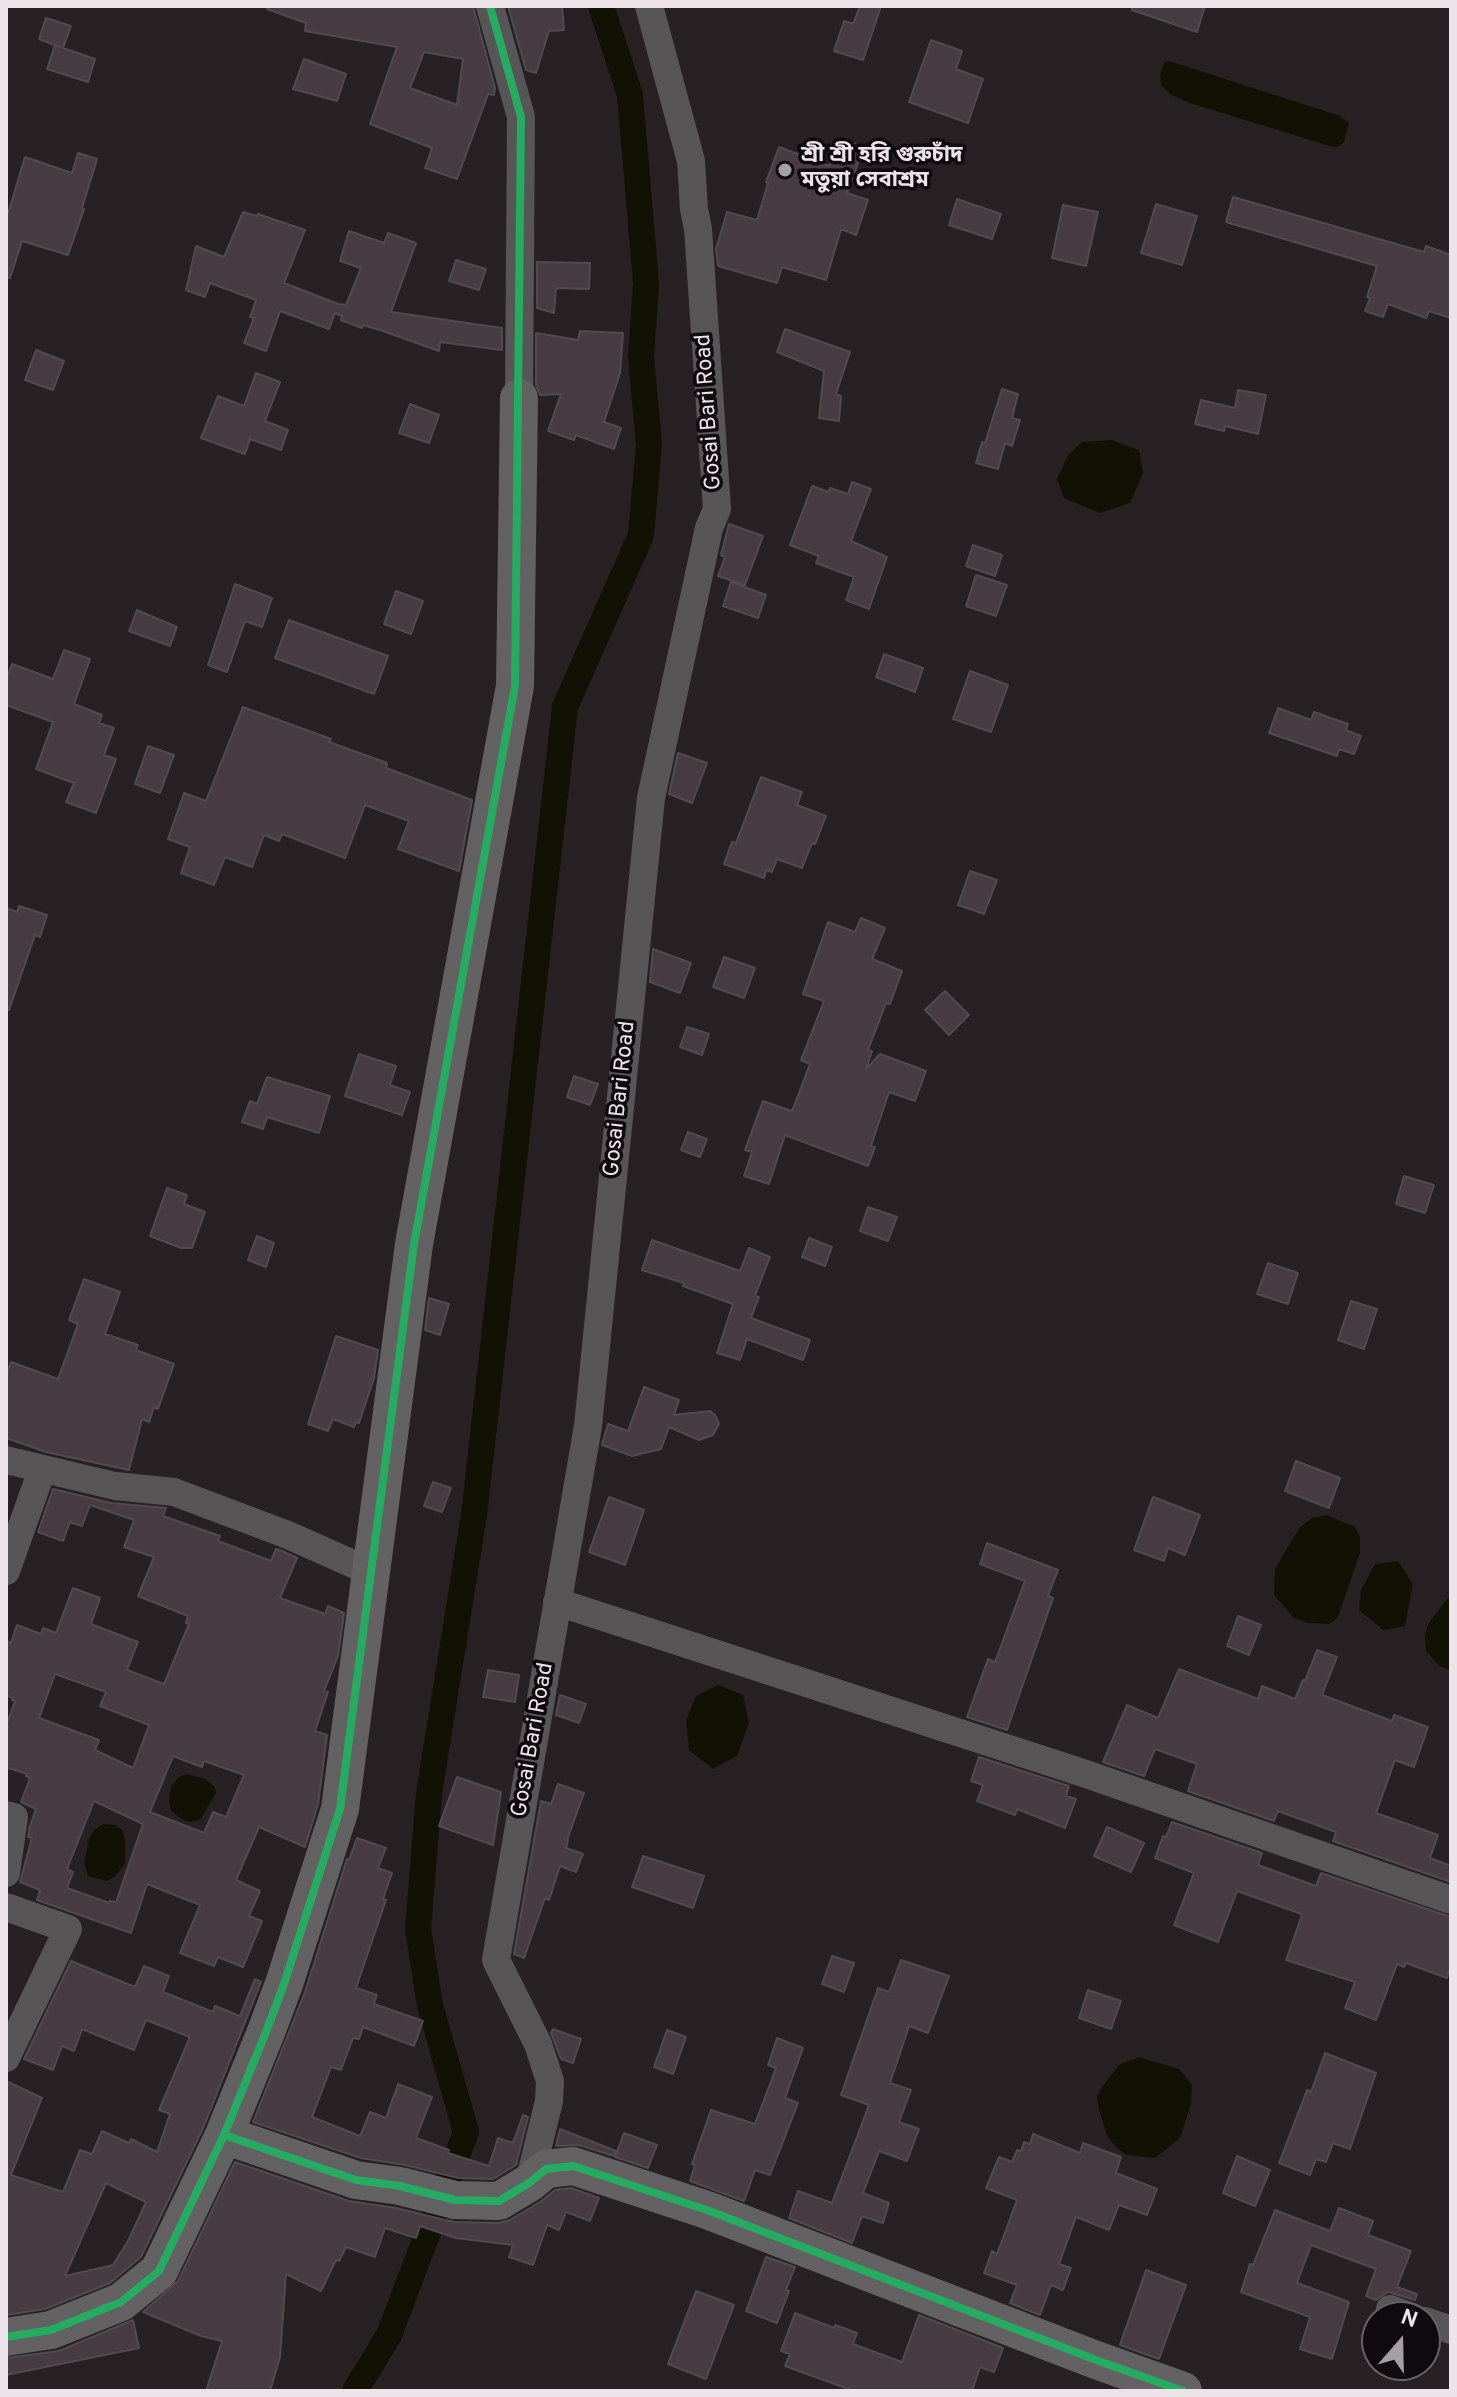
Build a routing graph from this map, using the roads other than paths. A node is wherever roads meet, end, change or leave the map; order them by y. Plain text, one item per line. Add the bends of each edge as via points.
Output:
1 (490, 6) edge
2 (649, 6) edge
3 (519, 398) joint
4 (6, 1460) edge
5 (42, 1470) junction
6 (6, 1571) edge
7 (371, 1572) junction
8 (557, 1602) junction
9 (6, 1815) edge
10 (6, 1873) edge
11 (1451, 1900) edge
12 (6, 1907) edge
13 (6, 2058) edge
14 (224, 2135) junction
15 (529, 2183) junction
16 (6, 2337) edge
17 (1183, 2391) edge

1 - 3 street via 521,117
2 - 8 street, Gosai Bari Road via 691,161 717,509 651,798 588,1426
3 - 7 street via 515,686 414,1244
4 - 5 street
5 - 6 street
5 - 7 street via 174,1492
7 - 14 street via 340,1809 284,1984
8 - 11 street via 1080,1772
8 - 15 street, Gosai Bari Road via 496,1960 538,2044 550,2081
9 - 10 street via 14,1817
12 - 13 street via 68,1929
14 - 15 street via 356,2180 455,2200 499,2201
14 - 16 street via 159,2271 121,2302 51,2330
15 - 17 street via 546,2169 573,2166 707,2210

